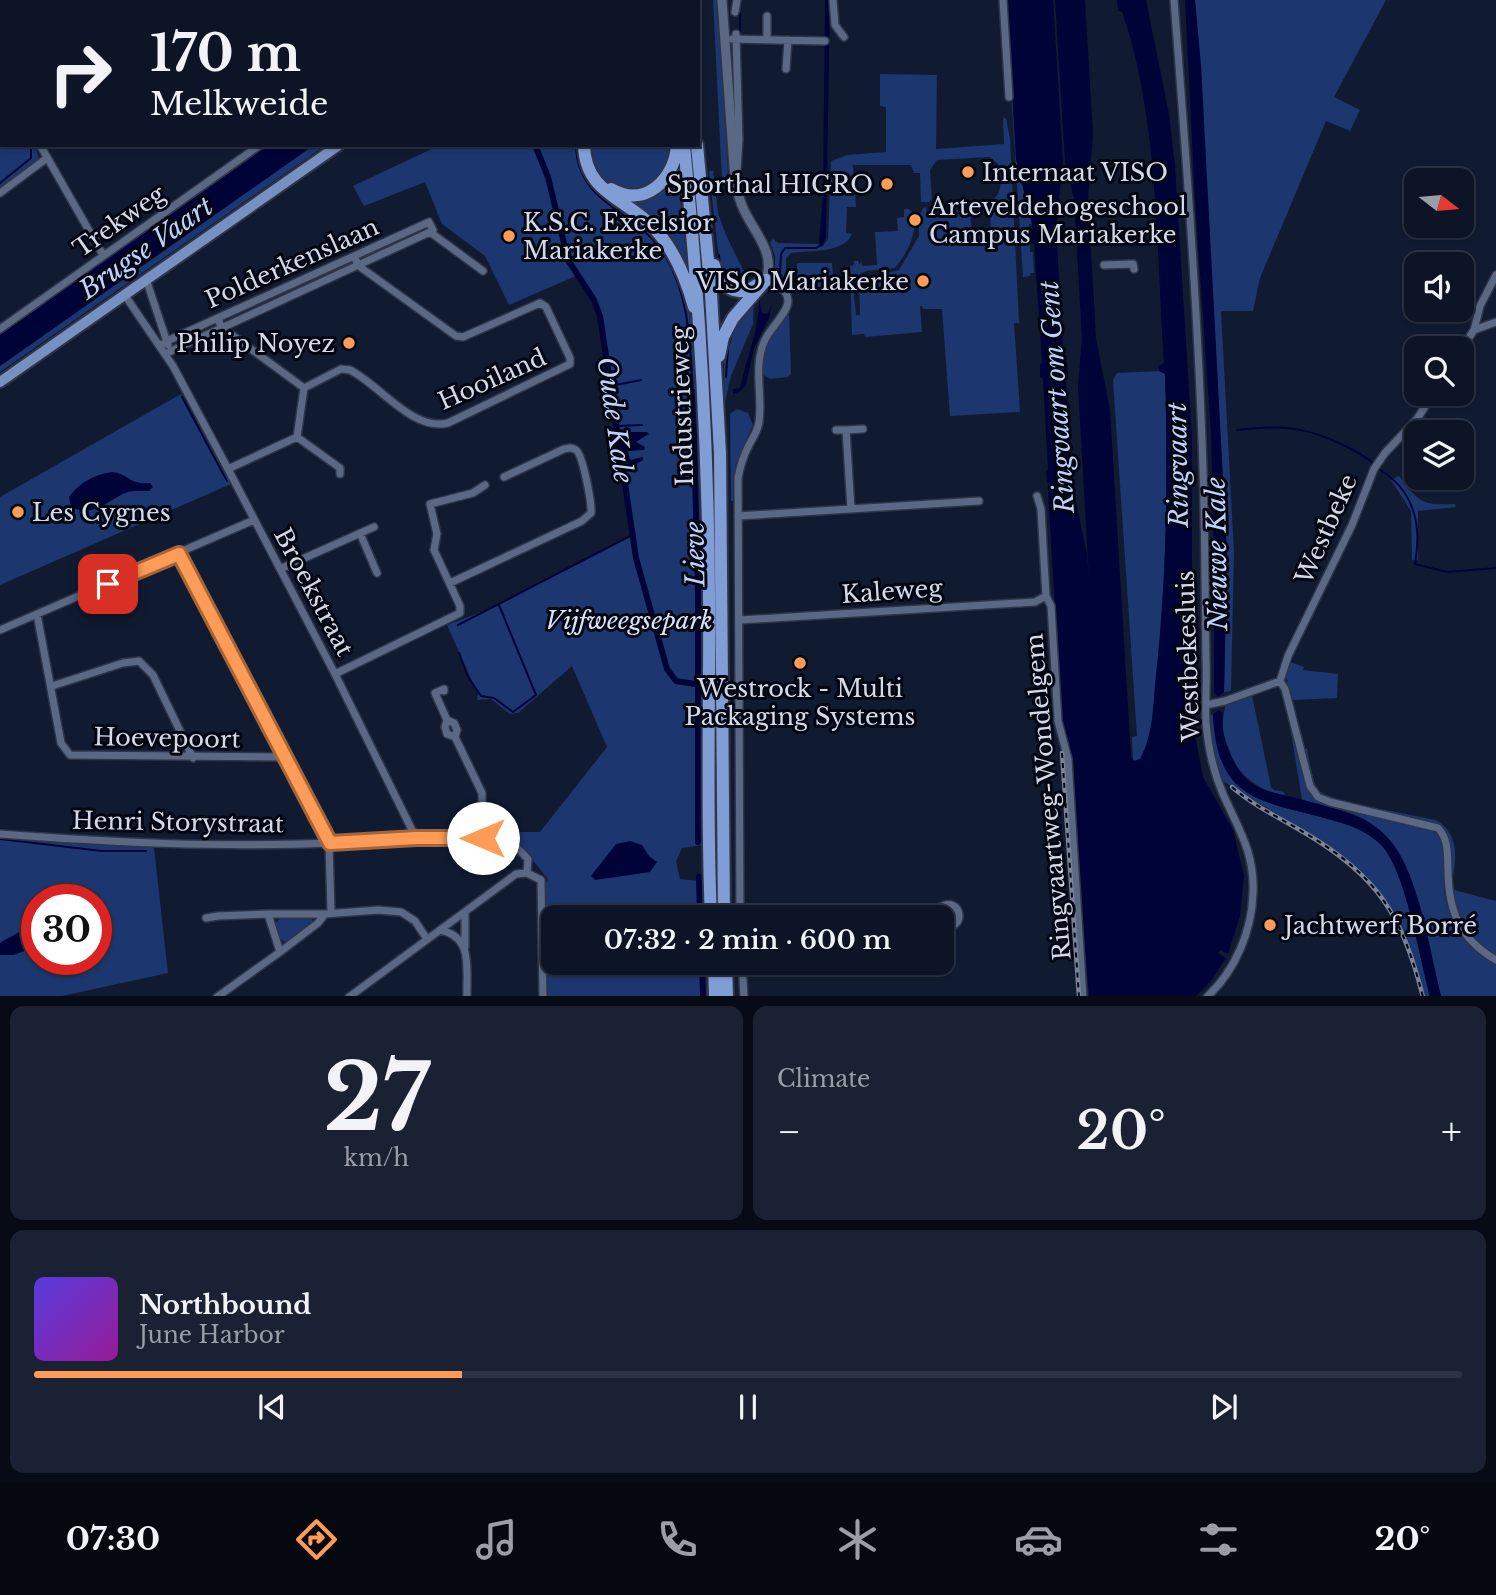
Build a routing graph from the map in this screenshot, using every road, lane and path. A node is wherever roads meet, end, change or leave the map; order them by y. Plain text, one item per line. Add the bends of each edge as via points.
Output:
1 (722, 0) edge
2 (736, 0) edge
3 (833, 0) edge
4 (1003, 0) edge
5 (1174, 0) edge
6 (735, 12) dead end
7 (768, 16) dead end
8 (735, 36) junction
9 (844, 37) dead end
10 (725, 39) junction
11 (767, 39) junction
12 (788, 40) junction
13 (825, 41) dead end
14 (786, 69) dead end
15 (1009, 97) dead end
16 (41, 147) edge
17 (257, 147) edge
18 (336, 147) edge
19 (586, 147) edge
20 (586, 147) edge
21 (677, 147) edge
22 (684, 147) edge
23 (697, 147) edge
24 (47, 159) junction
25 (735, 181) junction
26 (0, 193) edge
27 (429, 232) junction
28 (706, 239) junction
29 (103, 255) junction
30 (354, 256) junction
31 (1130, 263) dead end
32 (358, 265) junction
33 (1104, 265) dead end
34 (483, 271) dead end
35 (1496, 275) edge
36 (146, 279) junction
37 (766, 280) junction
38 (124, 295) junction
39 (218, 318) junction
40 (1496, 322) edge
41 (221, 327) junction
42 (0, 329) edge
43 (1474, 330) junction
44 (701, 334) junction
45 (1470, 336) edge
46 (167, 341) junction
47 (160, 346) junction
48 (167, 353) junction
49 (716, 366) junction
50 (0, 382) edge
51 (304, 388) junction
52 (1424, 406) edge
53 (863, 429) dead end
54 (836, 430) dead end
55 (846, 430) junction
56 (297, 437) junction
57 (228, 469) junction
58 (342, 470) dead end
59 (504, 477) dead end
60 (485, 485) dead end
61 (1037, 496) dead end
62 (979, 501) dead end
63 (851, 509) junction
64 (738, 516) junction
65 (254, 520) junction
66 (374, 527) dead end
67 (360, 533) junction
68 (179, 554) junction
69 (280, 569) junction
70 (377, 573) dead end
71 (450, 583) junction
72 (1046, 596) junction
73 (37, 614) junction
74 (740, 620) junction
75 (0, 630) edge
76 (335, 674) junction
77 (1280, 681) junction
78 (52, 686) junction
79 (444, 691) dead end
80 (1209, 705) junction
81 (284, 757) junction
82 (193, 758) junction
83 (0, 834) edge
84 (416, 838) junction
85 (483, 838) junction
86 (330, 843) junction
87 (527, 873) junction
88 (710, 905) edge
89 (724, 905) edge
90 (740, 905) edge
91 (954, 906) edge
92 (465, 912) junction
93 (328, 913) junction
94 (268, 914) junction
95 (206, 918) dead end
96 (954, 925) edge
97 (440, 930) junction
98 (426, 939) junction
99 (465, 948) junction
100 (280, 952) junction
101 (1496, 960) edge
102 (714, 975) edge
103 (726, 975) edge
104 (743, 975) edge
105 (217, 996) edge
106 (349, 996) edge
107 (467, 996) edge
108 (543, 996) edge
109 (715, 996) edge
110 (727, 996) edge
111 (744, 996) edge
112 (1083, 996) edge
113 (1207, 996) edge

1 - 10 street
2 - 6 street
3 - 9 street via 835,25
4 - 15 street
5 - 80 street, Westbekesluis via 1203,469
7 - 11 street
8 - 10 street
8 - 11 street
8 - 25 street via 739,156
10 - 25 street
11 - 12 street
12 - 13 street
12 - 14 street
16 - 24 street
17 - 29 street, Trekweg
18 - 36 main road
19 - 21 highway via 596,176 629,196 653,191 662,184
20 - 44 highway via 585,162 593,179 653,226 673,252
22 - 44 highway, Industrieweg
23 - 28 highway, Industrieweg
24 - 26 street
24 - 29 street
25 - 37 street via 743,209 768,254
27 - 30 street, Polderkenslaan via 433,230 429,222
27 - 32 street, Polderkenslaan
27 - 34 street
28 - 37 highway via 717,275 728,288 746,291
28 - 49 highway, Industrieweg
29 - 42 street, Trekweg
30 - 32 street
30 - 39 street, Polderkenslaan
31 - 33 street
32 - 41 street, Polderkenslaan
32 - 51 street, Hooiland via 456,336 540,303 546,307 570,364 439,425 421,421 350,370 341,369
35 - 43 street via 1478,310
36 - 38 main road
36 - 46 street, Broekstraat
37 - 49 highway via 733,318
37 - 64 street via 783,289 788,302 760,354 759,422 740,464
38 - 47 street, Broekstraat
38 - 50 main road
39 - 41 street
39 - 46 street, Polderkenslaan
40 - 43 street
41 - 48 street, Polderkenslaan
41 - 51 street
43 - 45 street
44 - 88 highway, Industrieweg via 709,580
46 - 47 street, Polderkenslaan
46 - 48 street, Broekstraat
47 - 48 street, Broekstraat
48 - 57 street, Broekstraat
49 - 89 highway, Industrieweg
51 - 56 street
52 - 77 street, Westbeke via 1374,469
53 - 55 street
54 - 55 street
55 - 63 street
56 - 57 street
56 - 58 street
57 - 65 street, Broekstraat
59 - 71 street via 564,449 574,449 582,463 591,513
60 - 71 street via 473,493 429,500 437,534 434,550
61 - 72 street, Ringvaartweg-Wondelgem
62 - 63 street
63 - 64 street
64 - 74 street
65 - 68 street
65 - 69 street, Broekstraat
66 - 67 street
67 - 69 street
67 - 70 street
68 - 73 street
68 - 81 street
69 - 76 street, Broekstraat
71 - 76 street via 460,606 458,615
72 - 74 street, Kaleweg via 1035,601
72 - 112 street, Ringvaartweg-Wondelgem via 1051,606 1058,721 1068,759
73 - 75 street
73 - 78 street, Hoevepoort
74 - 90 street
76 - 84 street, Broekstraat
77 - 80 street
77 - 101 street via 1315,794 1331,803 1438,828 1446,840 1448,890 1455,916 1473,944
78 - 82 street, Hoevepoort via 61,743 70,755
78 - 82 street via 139,661 153,675
79 - 85 street via 435,693 447,720 454,723 455,737 482,793
80 - 113 street, Westbekesluis via 1208,736 1215,771 1248,849 1253,894 1240,951
81 - 82 street, Hoevepoort
81 - 86 street
83 - 86 street, Henri Storystraat via 138,844
84 - 85 street, Henri Storystraat
84 - 86 street, Henri Storystraat
85 - 87 street, Henri Storystraat via 511,842 527,859
86 - 93 street
87 - 92 street via 516,874
87 - 108 street via 541,880
91 - 96 street via 959,917
92 - 97 street
92 - 99 street
93 - 94 street
93 - 98 street via 401,912 415,921
93 - 100 street
94 - 95 street
94 - 100 street
97 - 98 street
97 - 99 street via 455,934
98 - 106 street
99 - 107 street
100 - 105 street
102 - 109 highway
103 - 110 highway
104 - 111 street

